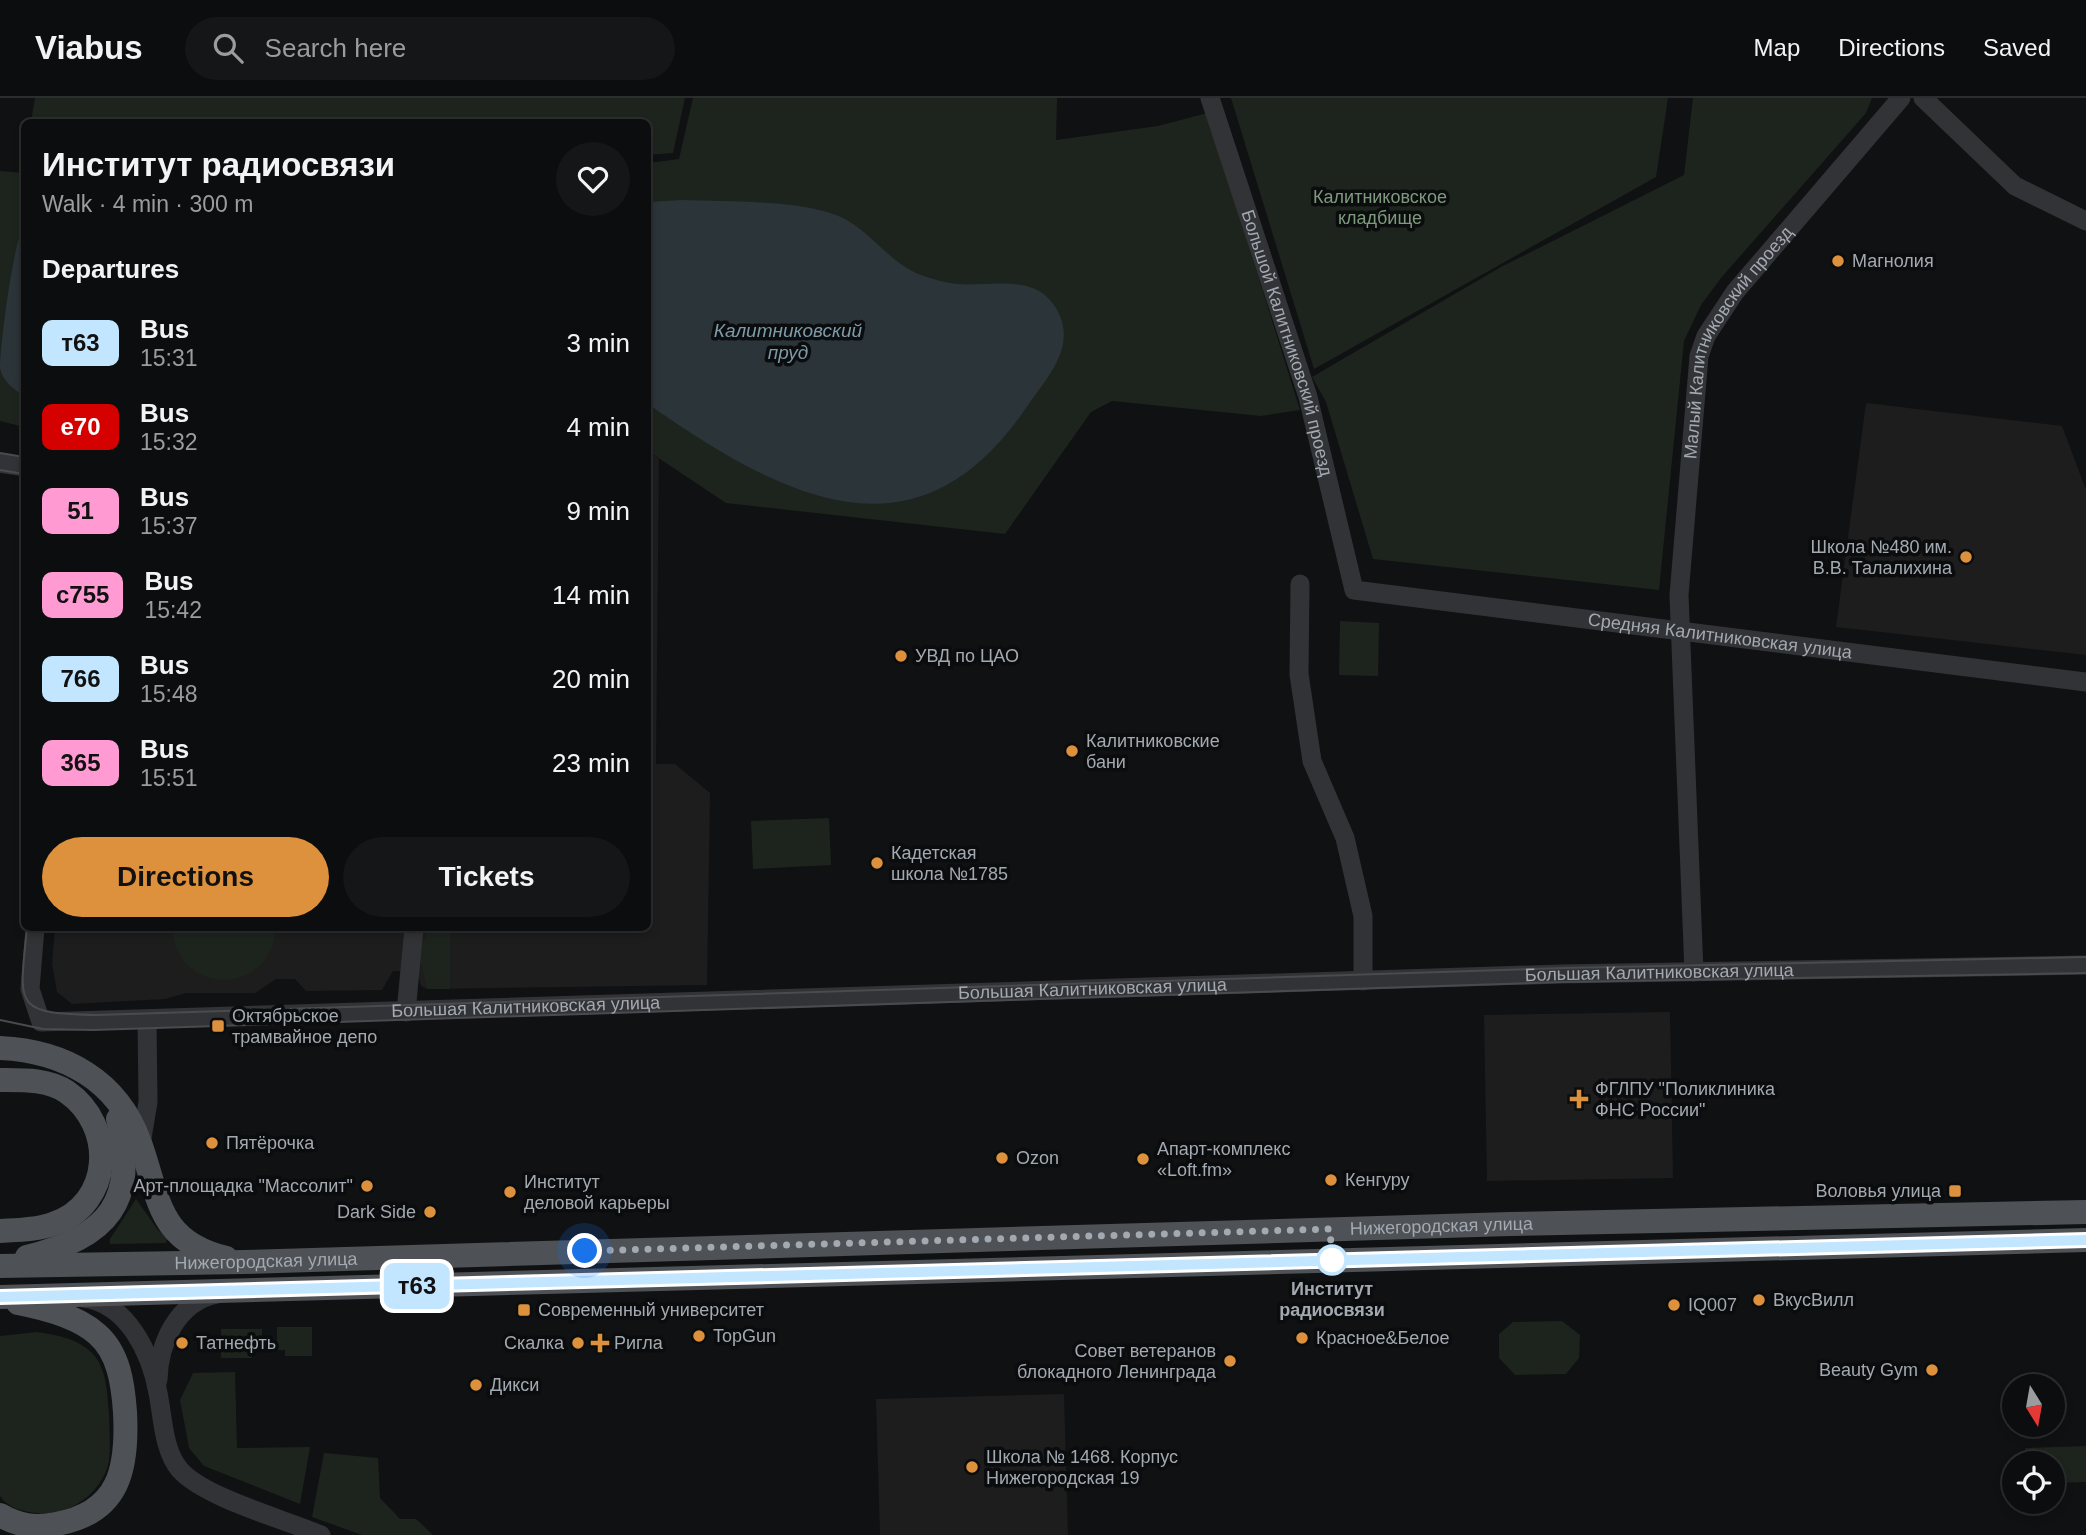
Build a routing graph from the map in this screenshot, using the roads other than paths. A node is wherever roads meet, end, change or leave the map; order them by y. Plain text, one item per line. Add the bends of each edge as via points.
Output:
1 (1210, 98) edge
2 (1901, 98) edge
3 (1923, 98) edge
4 (2086, 207) edge
5 (2067, 213) junction
6 (2086, 221) edge
7 (0, 463) edge
8 (21, 466) edge
9 (1300, 584) dead end
10 (1354, 590) joint
11 (1679, 631) junction
12 (2086, 682) edge
13 (35, 931) edge
14 (414, 931) edge
15 (2086, 965) edge
16 (1694, 972) junction
17 (1363, 981) junction
18 (406, 1012) junction
19 (147, 1020) junction
20 (0, 1048) edge
21 (2, 1080) edge
22 (106, 1089) junction
23 (141, 1144) junction
24 (2086, 1212) edge
25 (0, 1231) edge
26 (2086, 1240) edge
27 (244, 1262) junction
28 (0, 1264) edge
29 (227, 1292) junction
30 (54, 1294) junction
31 (0, 1299) edge
32 (158, 1388) junction
33 (0, 1515) edge
34 (321, 1535) edge

1 - 10 street, Большой Калитниковский проезд via 1308,397
2 - 11 street, Малый Калитниковский проезд via 1735,292 1706,336 1692,410
3 - 5 street via 2015,186
4 - 5 street
5 - 6 street
7 - 8 street
9 - 17 street via 1299,674 1312,761 1345,838 1363,916
10 - 11 street, Средняя Калитниковская улица
11 - 12 street, Средняя Калитниковская улица
11 - 16 street, Малый Калитниковский проезд
13 - 19 street, Большая Калитниковская улица via 30,989 41,1022
14 - 18 street
15 - 16 street, Большая Калитниковская улица
16 - 17 street, Большая Калитниковская улица
17 - 18 street, Большая Калитниковская улица
18 - 19 street, Большая Калитниковская улица
19 - 23 street via 148,1102
20 - 22 main road via 74,1063
21 - 25 main road via 43,1082 66,1090 85,1106 103,1146 97,1183 74,1213 53,1224
22 - 23 main road
22 - 28 main road via 125,1149 126,1172 114,1207 79,1240
23 - 27 main road via 159,1209 172,1229 215,1255
24 - 27 main road, Нижегородская улица via 1510,1224
26 - 29 main road, Нижегородская улица
27 - 28 main road, Нижегородская улица
29 - 30 main road, Нижегородская улица
29 - 32 street via 207,1296 180,1316 161,1352
30 - 31 main road, Нижегородская улица
30 - 32 street via 89,1298 124,1318 145,1352
31 - 33 main road via 61,1314 95,1331 107,1343 124,1392 127,1443 117,1483 90,1514 44,1526 18,1525
32 - 34 street via 172,1454 191,1480

